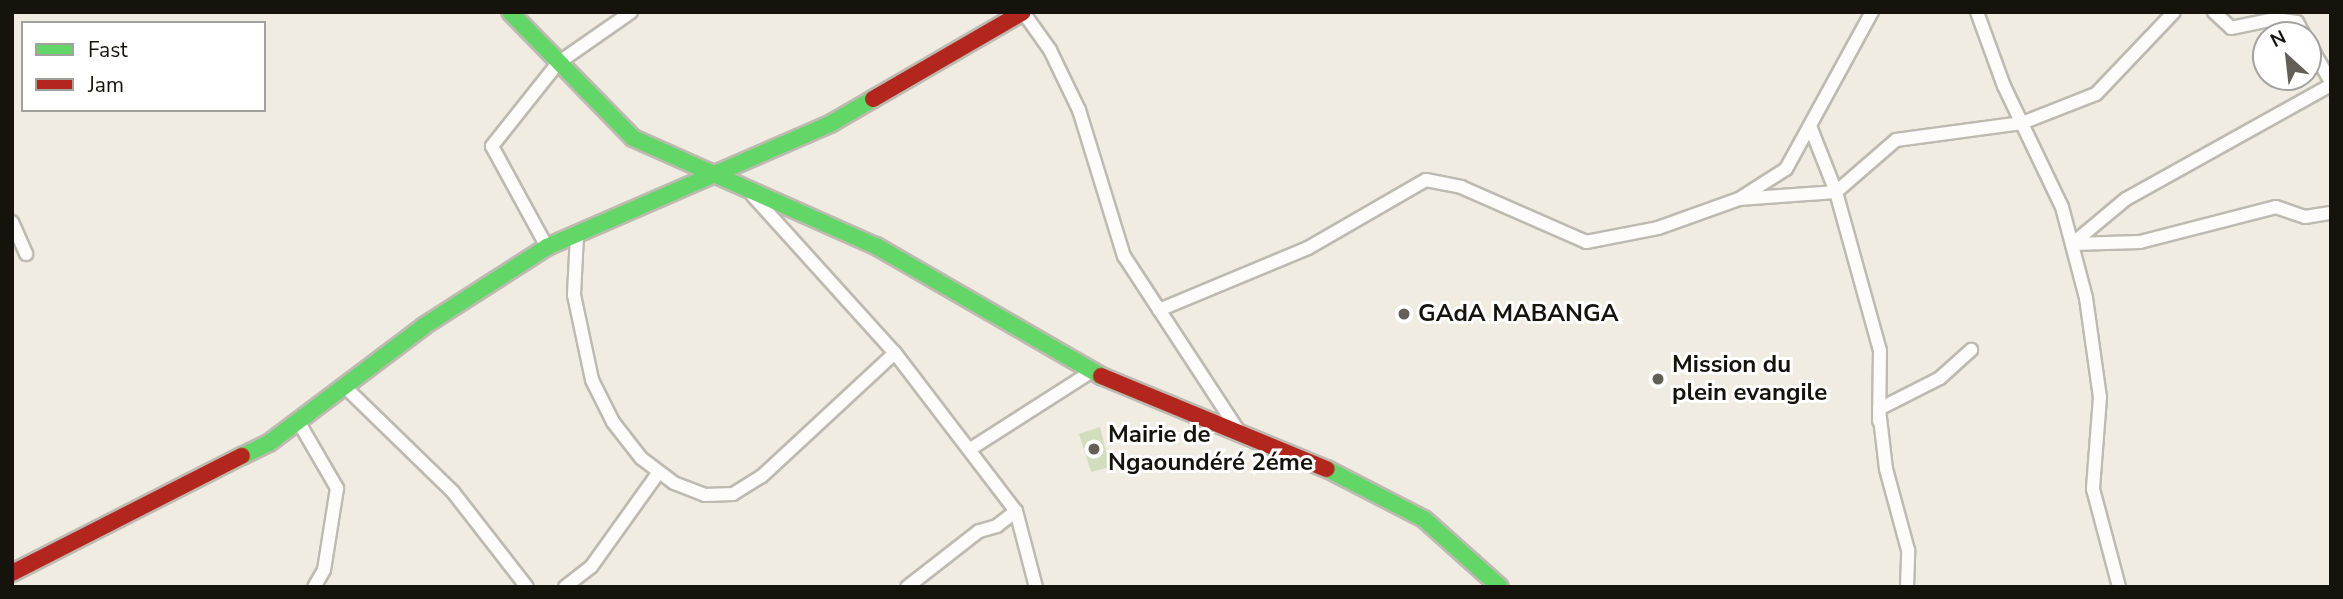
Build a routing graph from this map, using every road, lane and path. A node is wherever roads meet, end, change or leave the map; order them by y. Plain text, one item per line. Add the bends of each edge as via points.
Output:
1 (510, 12) edge
2 (632, 12) edge
3 (1023, 12) edge
4 (1872, 12) edge
5 (1977, 12) edge
6 (2174, 12) edge
7 (2214, 12) edge
8 (2265, 21) edge
9 (2290, 21) edge
10 (2252, 24) edge
11 (558, 63) junction
12 (2322, 68) edge
13 (2331, 84) edge
14 (2022, 123) junction
15 (1810, 125) junction
16 (713, 176) junction
17 (1836, 192) junction
18 (752, 196) junction
19 (1739, 199) junction
20 (2331, 213) edge
21 (12, 222) edge
22 (577, 235) junction
23 (2072, 244) junction
24 (547, 247) junction
25 (26, 254) dead end
26 (1159, 310) junction
27 (1971, 350) dead end
28 (895, 353) junction
29 (1091, 372) junction
30 (343, 385) junction
31 (298, 421) junction
32 (1879, 421) junction
33 (1240, 433) junction
34 (972, 448) junction
35 (659, 472) junction
36 (1016, 511) junction
37 (12, 573) edge
38 (314, 587) edge
39 (527, 587) edge
40 (565, 587) edge
41 (907, 587) edge
42 (1036, 587) edge
43 (1500, 587) edge
44 (1907, 587) edge
45 (2119, 587) edge

1 - 11 street
2 - 11 street
3 - 16 street via 830,124
3 - 26 street via 1050,50 1079,110 1125,256
4 - 15 street
5 - 14 street
6 - 14 street via 2096,94
7 - 10 street via 2231,28
8 - 9 street
11 - 16 street via 632,138
11 - 24 street via 492,146
12 - 13 street
13 - 23 street via 2126,199
14 - 17 street via 1896,140
14 - 23 street via 2062,207
15 - 17 street
15 - 19 street via 1786,169
16 - 18 street
16 - 22 street
17 - 19 street
17 - 32 street via 1880,351
18 - 28 street
18 - 29 street via 876,246
19 - 26 street via 1658,228 1586,242 1461,187 1426,180 1308,248
20 - 23 street via 2305,217 2277,207 2140,242
21 - 25 street
22 - 24 street
22 - 35 street via 573,295 592,380 613,422
23 - 45 street via 2100,397 2093,489
24 - 30 street
26 - 33 street
27 - 32 street via 1940,378 1879,409
28 - 34 street
28 - 35 street via 762,476 733,494 705,495
29 - 33 street via 1206,424
29 - 34 street
30 - 31 street
30 - 39 street via 453,492
31 - 37 street via 166,499
31 - 38 street via 337,488 324,570
32 - 44 street via 1908,550
33 - 43 street via 1355,480 1424,519
34 - 36 street
35 - 40 street via 591,567
36 - 41 street via 997,526 979,531
36 - 42 street

